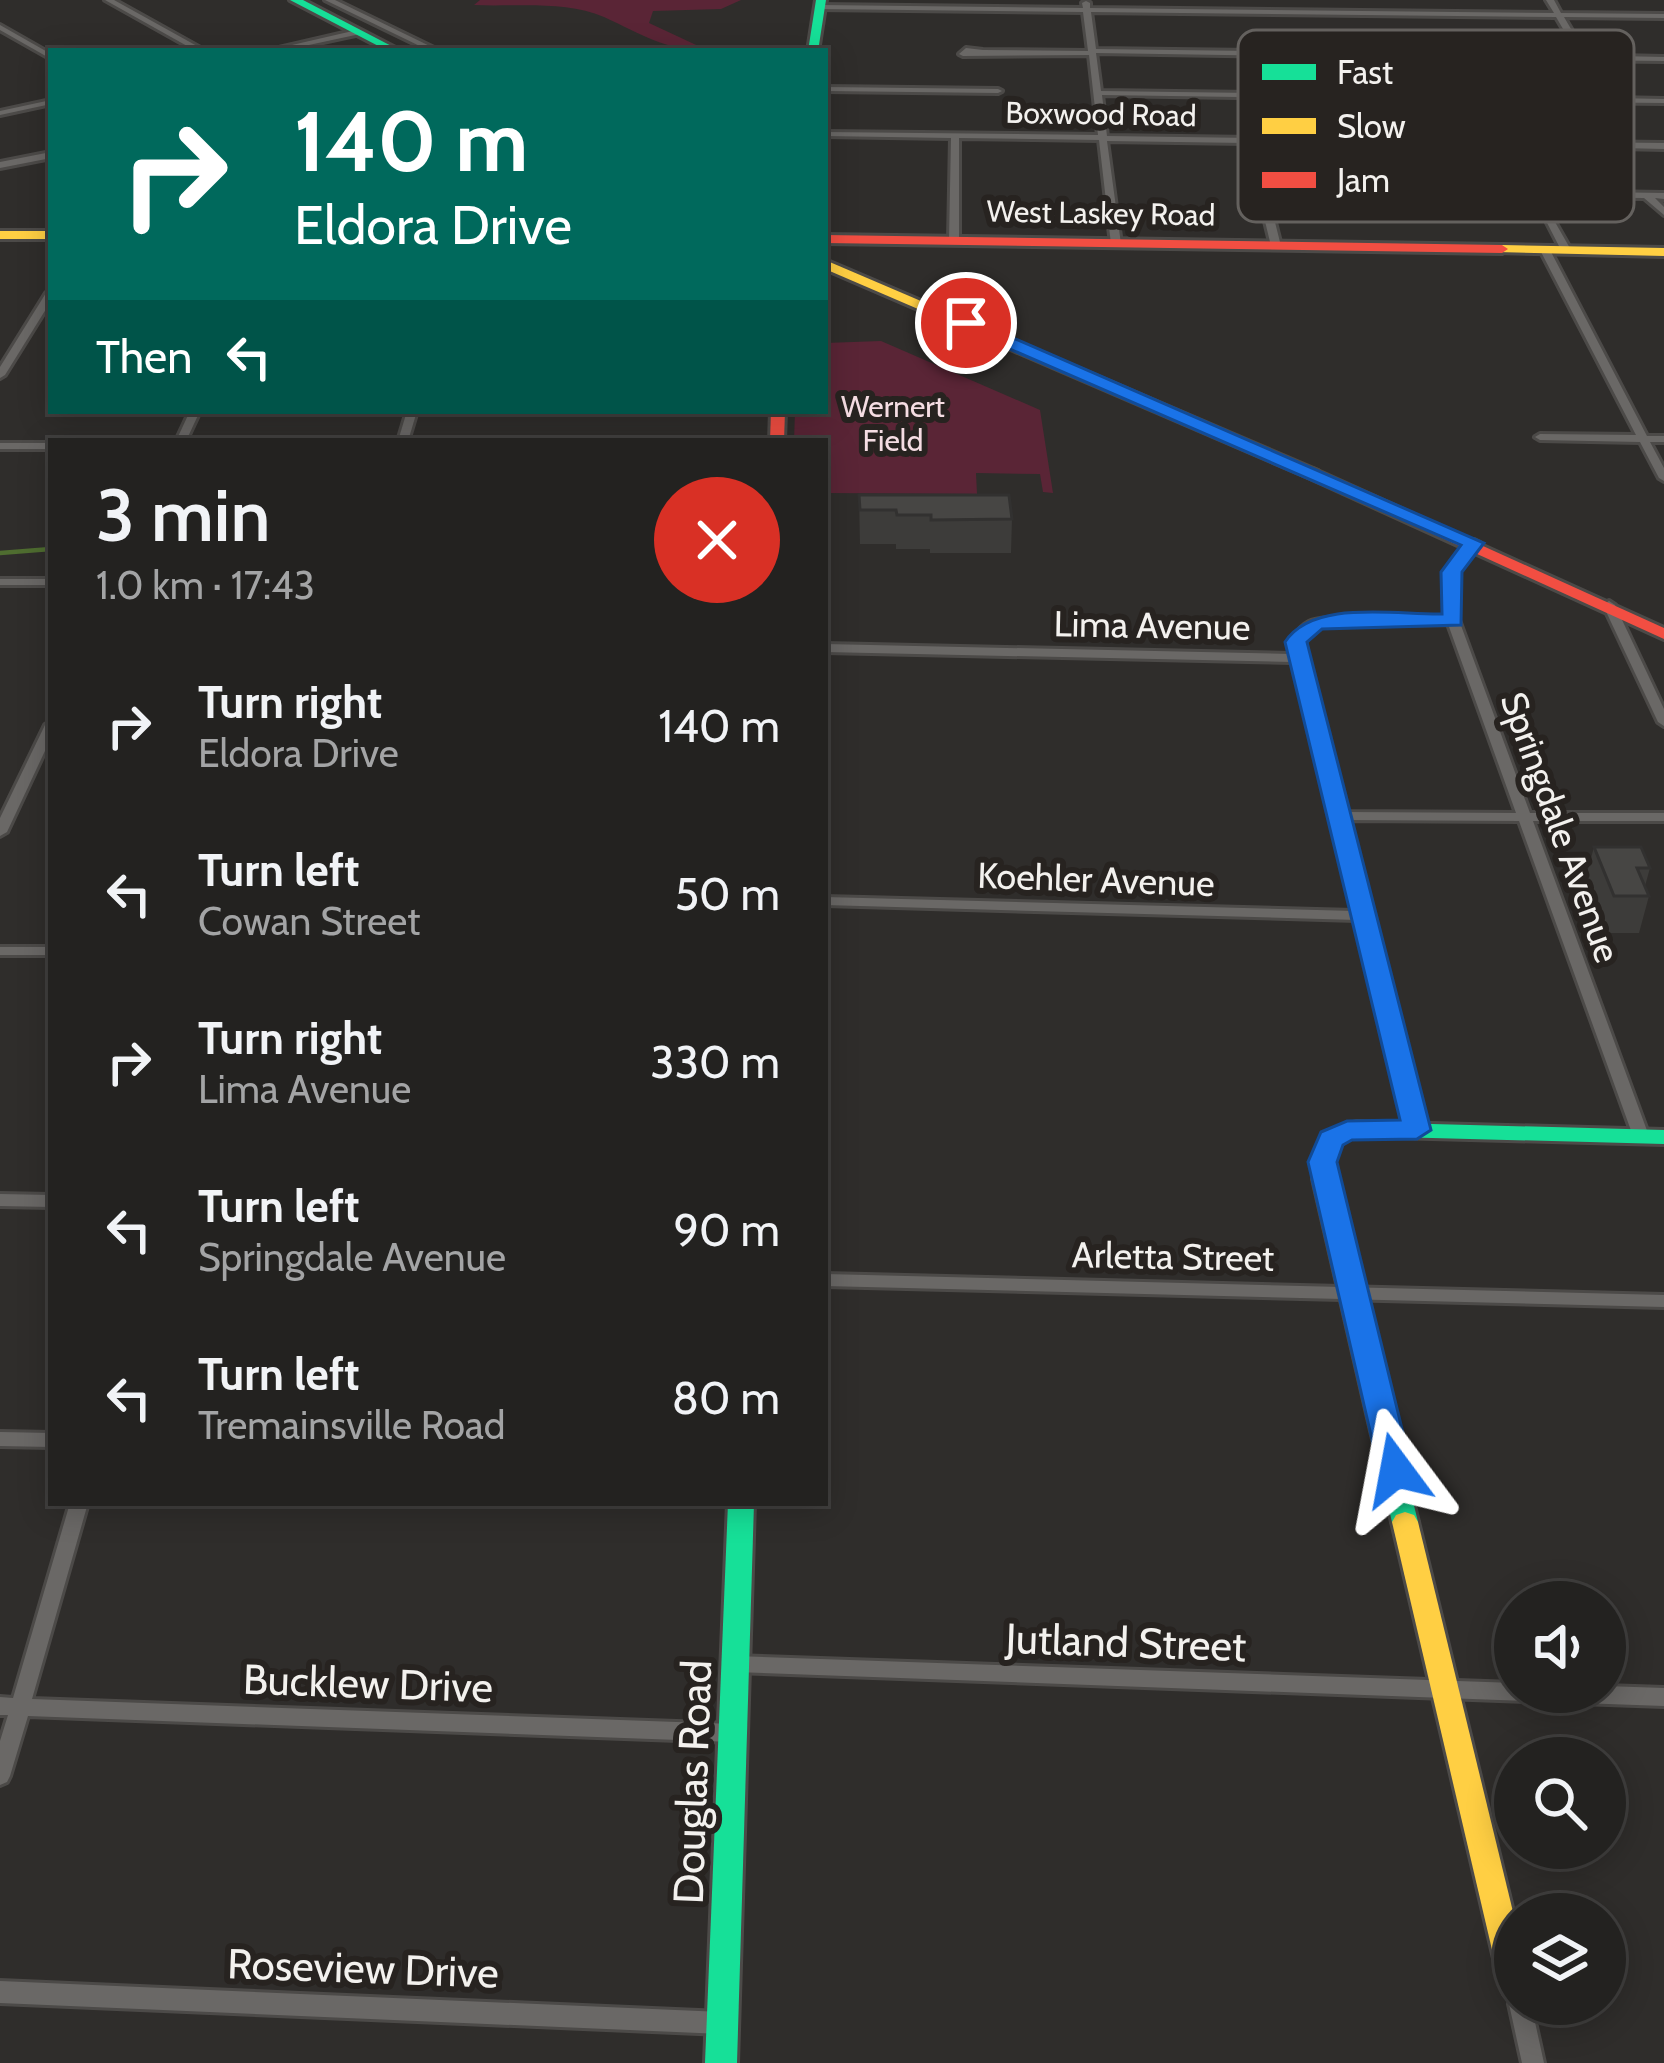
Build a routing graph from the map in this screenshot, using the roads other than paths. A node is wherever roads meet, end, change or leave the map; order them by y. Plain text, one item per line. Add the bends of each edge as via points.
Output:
1 (109, 0) edge
2 (295, 0) edge
3 (329, 0) edge
4 (1353, 0) edge
5 (1550, 0) edge
6 (820, 4) edge
7 (1086, 5) edge
8 (1359, 13) junction
9 (1559, 15) junction
10 (1664, 16) edge
11 (0, 27) edge
12 (1568, 30) edge
13 (357, 32) junction
14 (197, 48) edge
15 (284, 48) edge
16 (390, 48) edge
17 (430, 48) edge
18 (813, 48) edge
19 (986, 52) dead end
20 (1092, 52) junction
21 (1238, 54) edge
22 (48, 55) edge
23 (1634, 58) edge
24 (1664, 59) edge
25 (828, 89) edge
26 (998, 91) dead end
27 (1099, 93) junction
28 (1238, 95) edge
29 (1634, 100) edge
30 (1664, 101) edge
31 (48, 103) edge
32 (0, 113) edge
33 (828, 134) edge
34 (955, 136) junction
35 (1102, 138) junction
36 (1238, 140) edge
37 (1634, 146) edge
38 (1664, 146) edge
39 (48, 156) edge
40 (0, 165) edge
41 (1634, 196) edge
42 (1647, 196) junction
43 (1664, 196) edge
44 (1664, 212) edge
45 (1270, 222) edge
46 (1549, 222) edge
47 (0, 235) edge
48 (48, 236) edge
49 (828, 238) edge
50 (954, 240) junction
51 (1116, 244) junction
52 (1276, 246) junction
53 (1556, 250) junction
54 (1664, 252) edge
55 (828, 265) edge
56 (48, 298) edge
57 (0, 375) edge
58 (1540, 437) dead end
59 (1645, 438) junction
60 (1664, 439) edge
61 (0, 446) edge
62 (48, 446) edge
63 (1664, 478) edge
64 (1474, 543) junction
65 (0, 582) edge
66 (48, 582) edge
67 (1609, 605) junction
68 (1453, 620) junction
69 (1664, 634) edge
70 (828, 648) edge
71 (1297, 658) junction
72 (1664, 722) edge
73 (46, 748) edge
74 (1340, 816) junction
75 (1526, 817) junction
76 (1664, 818) edge
77 (0, 832) edge
78 (828, 902) edge
79 (1366, 916) junction
80 (0, 951) edge
81 (48, 952) edge
82 (1417, 1130) junction
83 (1641, 1136) junction
84 (1664, 1137) edge
85 (0, 1200) edge
86 (48, 1202) edge
87 (828, 1280) edge
88 (1354, 1294) junction
89 (1664, 1301) edge
90 (0, 1439) edge
91 (48, 1440) edge
92 (78, 1506) edge
93 (741, 1506) edge
94 (735, 1664) junction
95 (1448, 1690) junction
96 (1494, 1691) edge
97 (1626, 1696) edge
98 (1664, 1697) edge
99 (11, 1706) edge
100 (733, 1733) junction
101 (0, 1776) edge
102 (1494, 1893) edge
103 (0, 1992) edge
104 (723, 2023) junction
105 (1525, 2025) edge
106 (721, 2063) edge
107 (1533, 2063) edge

1 - 14 street
2 - 13 street
3 - 17 street
4 - 8 street
5 - 9 street
6 - 7 street
6 - 18 street
7 - 8 street
7 - 20 street
8 - 9 street
9 - 10 street
9 - 12 street
11 - 22 street
13 - 15 street
13 - 16 street
19 - 20 street
20 - 21 street
20 - 27 street
23 - 24 street
25 - 26 street
27 - 28 street
27 - 35 street
29 - 30 street
31 - 32 street
33 - 34 street, Boxwood Road
34 - 35 street, Boxwood Road
34 - 50 street
35 - 36 street, Boxwood Road
35 - 51 street
37 - 38 street, Boxwood Road
39 - 40 street
41 - 42 street
42 - 43 street
42 - 44 street
45 - 52 street
46 - 53 street
47 - 48 street
49 - 50 street, West Laskey Road
50 - 51 street, West Laskey Road
51 - 52 street, West Laskey Road
52 - 53 street, West Laskey Road
53 - 54 street, West Laskey Road
53 - 59 street
55 - 64 street
56 - 57 street
58 - 59 street
59 - 60 street
59 - 63 street
61 - 62 street
64 - 67 street
64 - 68 street, Springdale Avenue via 1451,572
65 - 66 street
67 - 69 street
67 - 72 street
68 - 71 street, Lima Avenue via 1319,622 1296,642
68 - 75 street, Springdale Avenue
70 - 71 street, Lima Avenue
71 - 74 street
73 - 77 street
74 - 75 street
74 - 79 street
75 - 76 street
75 - 83 street, Springdale Avenue
78 - 79 street, Koehler Avenue
79 - 82 street
80 - 81 street
82 - 83 street
82 - 88 street via 1358,1129 1324,1149 1324,1179
83 - 84 street
85 - 86 street
87 - 88 street, Arletta Street
88 - 89 street, Arletta Street
88 - 95 street
90 - 91 street
92 - 99 street
93 - 94 street, Douglas Road
94 - 95 street, Jutland Street
94 - 100 street, Douglas Road
95 - 96 street, Jutland Street
95 - 102 street
97 - 98 street, Jutland Street
99 - 100 street, Bucklew Drive
99 - 101 street
100 - 104 street, Douglas Road
103 - 104 street, Roseview Drive
104 - 106 street, Douglas Road
105 - 107 street

